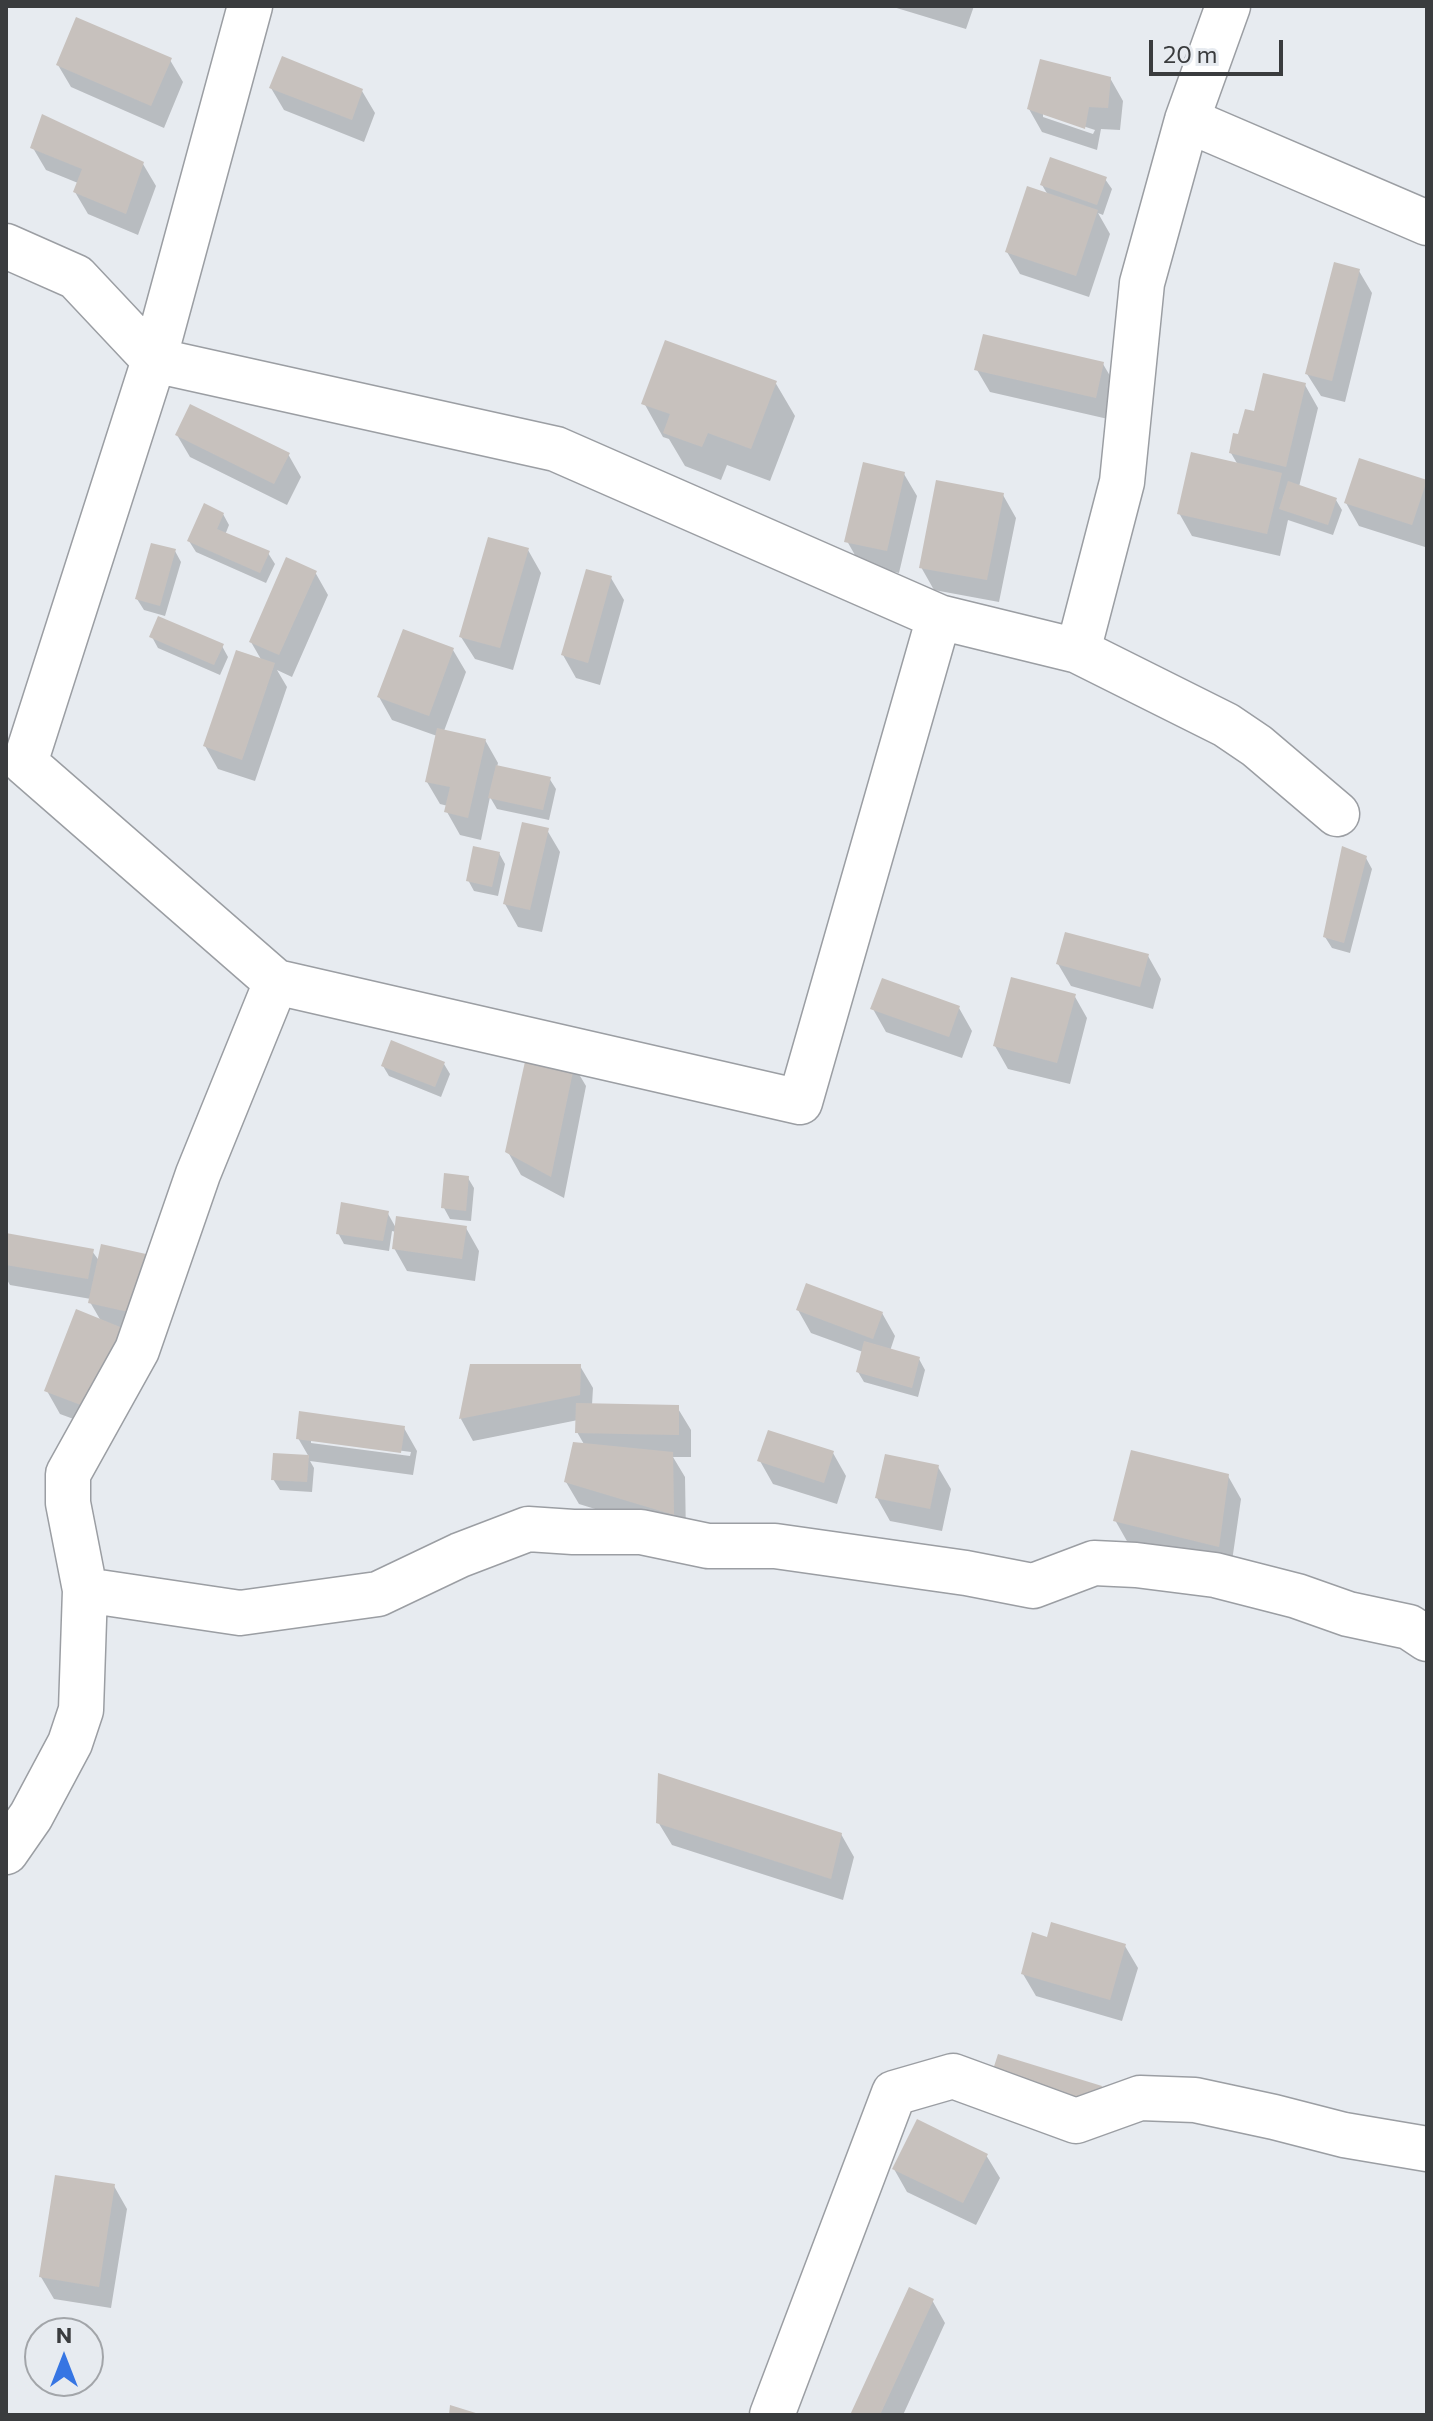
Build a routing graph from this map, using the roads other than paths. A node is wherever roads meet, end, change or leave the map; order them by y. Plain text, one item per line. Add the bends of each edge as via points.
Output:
1 (250, 6) edge
2 (1228, 6) edge
3 (1187, 120) junction
4 (1427, 223) edge
5 (6, 246) edge
6 (154, 360) junction
7 (939, 617) junction
8 (1078, 651) junction
9 (16, 773) edge
10 (1337, 814) dead end
11 (276, 982) junction
12 (85, 1590) junction
13 (1427, 1639) edge
14 (6, 1852) edge
15 (1427, 2149) edge
16 (772, 2415) edge

1 - 6 street
2 - 3 street
3 - 4 street
3 - 8 street via 1142,283 1122,482
5 - 6 street via 76,277
6 - 7 street via 556,449
6 - 9 street
7 - 8 street
7 - 11 street via 800,1102
8 - 10 street via 1226,725
9 - 11 street
11 - 12 street via 198,1174 137,1350 68,1474 68,1503
12 - 13 street via 240,1613 378,1594 528,1529 641,1532 708,1546 775,1546 1033,1586 1094,1563 1215,1575 1409,1627
12 - 14 street via 81,1710 70,1743
15 - 16 street via 1195,2100 1140,2098 1076,2121 953,2076 894,2093

